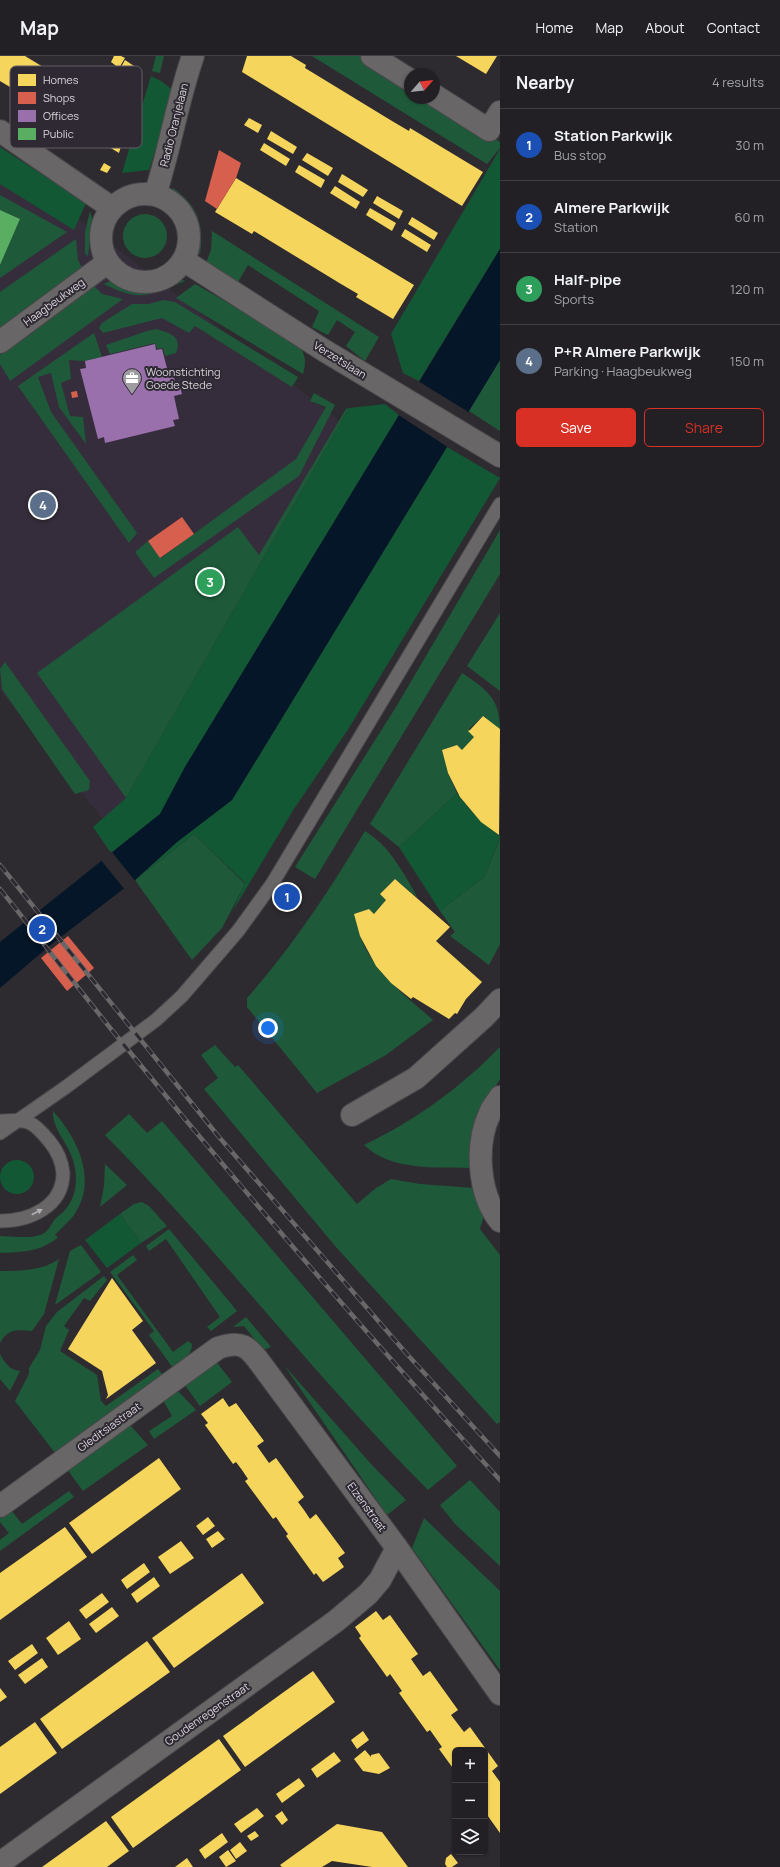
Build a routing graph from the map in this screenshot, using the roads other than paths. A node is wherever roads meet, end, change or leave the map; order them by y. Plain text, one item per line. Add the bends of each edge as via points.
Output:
1 (192, 56) edge
2 (372, 56) edge
3 (404, 76) edge
4 (440, 98) edge
5 (494, 121) edge
6 (0, 131) edge
7 (10, 138) edge
8 (25, 148) edge
9 (155, 195) junction
10 (112, 208) junction
11 (183, 260) junction
12 (108, 262) junction
13 (0, 342) edge
14 (500, 456) edge
15 (500, 504) edge
16 (500, 1000) edge
17 (500, 1097) edge
18 (352, 1115) dead end
19 (20, 1120) junction
20 (0, 1122) edge
21 (0, 1133) edge
22 (0, 1216) edge
23 (0, 1221) edge
24 (16, 1221) junction
25 (500, 1221) edge
26 (218, 1348) joint
27 (0, 1506) edge
28 (397, 1548) junction
29 (500, 1694) edge
30 (0, 1863) edge

1 - 9 street, Radio Oranjelaan
2 - 3 street
4 - 5 street
6 - 7 street
8 - 10 street
9 - 10 street via 140,194 125,198
9 - 11 street via 168,200 185,220 189,234
10 - 12 street via 104,220 101,234 102,248
11 - 12 street via 175,270 164,277 146,281 127,278
11 - 14 street, Verzetslaan via 381,385
12 - 13 street, Haagbeukweg
15 - 19 lane via 272,884 238,931 182,996 156,1020
16 - 18 street via 484,1018 416,1078
17 - 25 street via 490,1112 484,1129 481,1174 489,1204
19 - 20 lane
19 - 21 lane
24 -> 19 lane via 51,1205 61,1190 63,1180 62,1162 55,1147 31,1124
22 - 24 lane
23 - 24 lane
26 - 27 street, Gleditsiastraat
26 - 28 street, Elzenstraat via 240,1344 251,1351
28 - 29 street, Elzenstraat
28 - 30 street, Goudenregenstraat via 380,1580 368,1594 336,1620

